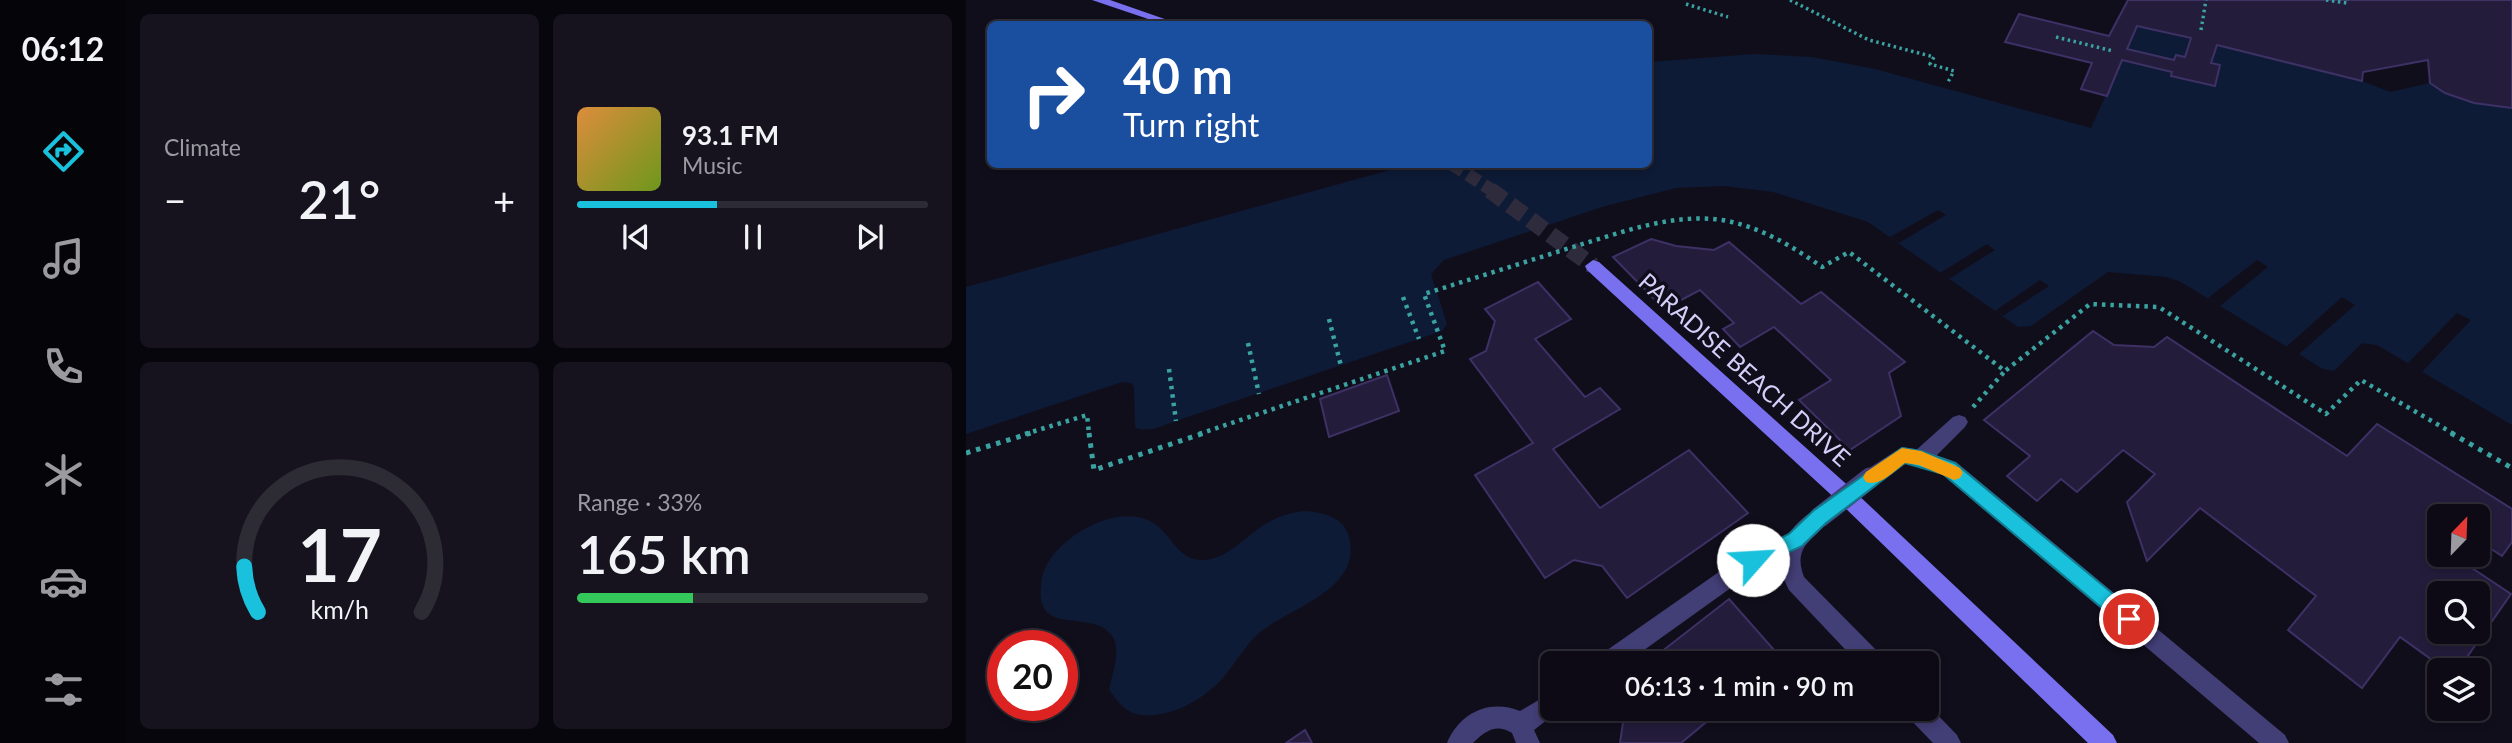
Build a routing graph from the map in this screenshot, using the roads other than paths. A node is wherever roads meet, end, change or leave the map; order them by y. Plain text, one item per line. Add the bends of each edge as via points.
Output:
1 (1098, 0) edge
2 (1164, 21) edge
3 (1593, 266) tunnel mouth
4 (1959, 422) road end
5 (1921, 458) junction
6 (1796, 540) junction
7 (1625, 651) edge
8 (1861, 651) edge
9 (1540, 716) edge
10 (1928, 721) edge
11 (1524, 734) edge
12 (1459, 743) edge
13 (1949, 743) edge
14 (2105, 743) edge
15 (2277, 743) edge

1 - 2 street
3 - 14 street, PARADISE BEACH DRIVE via 1847,497
4 - 5 street
5 - 6 street, bridge via 1902,455
5 - 15 street via 1949,468
6 - 7 street via 1753,560
6 - 8 street via 1789,556 1789,570 1796,583
9 - 11 street
10 - 13 street
11 - 12 street via 1504,716 1492,716 1468,729

